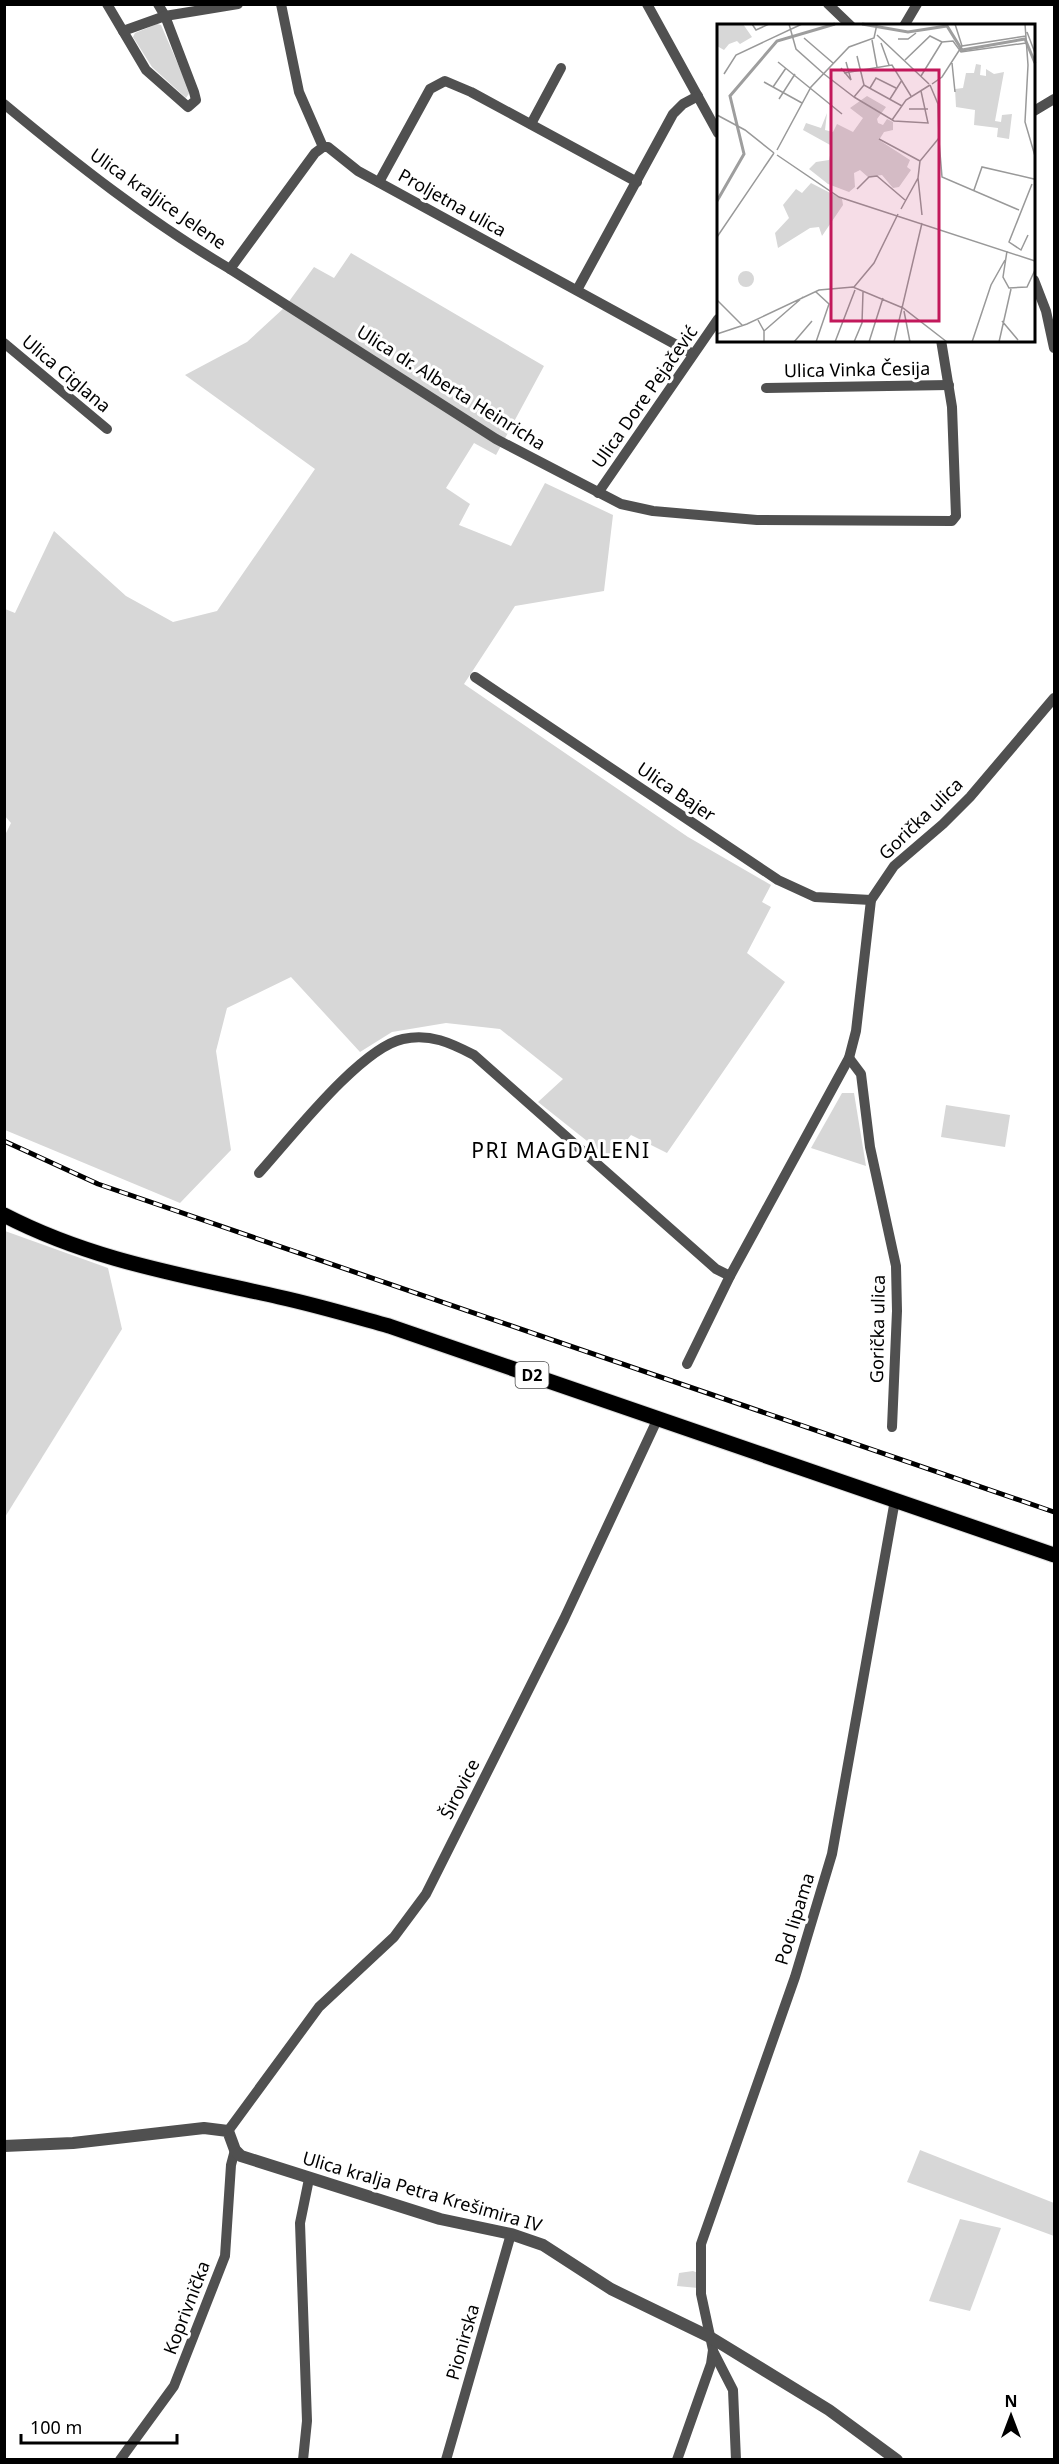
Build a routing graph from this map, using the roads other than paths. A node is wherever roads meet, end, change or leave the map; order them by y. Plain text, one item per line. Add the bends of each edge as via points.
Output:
1 (107, 4) edge
2 (158, 4) edge
3 (238, 4) edge
4 (281, 4) edge
5 (647, 4) edge
6 (828, 4) edge
7 (917, 4) edge
8 (165, 16) junction
9 (849, 24) edge
10 (905, 24) edge
11 (123, 31) junction
12 (561, 68) dead end
13 (698, 96) junction
14 (1054, 99) edge
15 (4, 104) edge
16 (1035, 110) edge
17 (531, 124) junction
18 (717, 131) edge
19 (323, 147) junction
20 (379, 182) junction
21 (637, 182) junction
22 (230, 268) junction
23 (1035, 283) edge
24 (577, 290) junction
25 (717, 320) edge
26 (941, 342) edge
27 (4, 343) edge
28 (1054, 348) edge
29 (693, 354) junction
30 (949, 385) junction
31 (766, 388) dead end
32 (107, 429) dead end
33 (598, 493) junction
34 (952, 521) joint
35 (475, 677) dead end
36 (1054, 701) edge
37 (871, 900) junction
38 (849, 1058) junction
39 (259, 1173) dead end
40 (4, 1215) edge
41 (730, 1276) junction
42 (687, 1364) dead end
43 (658, 1418) junction
44 (892, 1427) dead end
45 (895, 1500) junction
46 (1054, 1555) edge
47 (228, 2131) junction
48 (4, 2146) edge
49 (235, 2150) junction
50 (309, 2179) junction
51 (511, 2234) junction
52 (710, 2337) junction
53 (713, 2350) junction
54 (120, 2460) edge
55 (303, 2460) edge
56 (446, 2460) edge
57 (677, 2460) edge
58 (736, 2460) edge
59 (897, 2460) edge

1 - 11 street
2 - 8 street
3 - 8 street
4 - 19 street via 299,92
5 - 13 street
6 - 9 street
7 - 10 street
8 - 11 street
8 - 11 street via 195,92 196,100 188,107 146,70
12 - 17 street
13 - 18 street
13 - 21 street via 673,114
14 - 16 street
15 - 22 street, Ulica kraljice Jelene via 102,181
17 - 20 street, Proljetna ulica via 452,82 440,82 430,89
17 - 21 street, Proljetna ulica
19 - 20 street via 332,149 358,171
19 - 22 street, Ulica kraljice Jelene
20 - 24 street, Proljetna ulica
21 - 24 street
22 - 33 street, Ulica dr. Alberta Heinricha via 496,440
23 - 28 street
24 - 29 street, Proljetna ulica
25 - 29 street, Ulica Dore Pejačević
26 - 30 street, Ulica Vinka Česija
27 - 32 street, Ulica Ciglana
29 - 33 street, Ulica Dore Pejačević
30 - 31 street, Ulica Vinka Česija
30 - 34 street, Ulica Vinka Česija via 956,516
33 - 34 street, Ulica dr. Alberta Heinricha via 621,504 704,516
35 - 37 street, Ulica Bajer via 778,880 815,897
36 - 37 street, Gorička ulica via 943,824 894,866
37 - 38 street, Gorička ulica via 856,1030
38 - 41 street, Gorička ulica
38 - 44 street, Gorička ulica via 861,1074 870,1147 896,1266
39 - 41 street via 346,1078 375,1054 402,1039 447,1041 474,1055 708,1262
40 - 43 main road, D2 via 75,1248 333,1310
41 - 42 street, Gorička ulica
43 - 45 main road, D2
43 - 47 street, Širovice via 564,1619 426,1894 394,1937 319,2007
45 - 46 main road, D2
45 - 52 street, Pod lipama via 832,1854 795,1977 701,2244 701,2294
47 - 48 street via 204,2128 73,2144
47 - 49 street
49 - 50 street, Ulica kralja Petra Krešimira IV via 241,2156
49 - 54 street, Koprivnička via 225,2256 174,2386
50 - 51 street, Ulica kralja Petra Krešimira IV via 440,2219
50 - 55 street via 300,2223 307,2421
51 - 52 street, Ulica kralja Petra Krešimira IV via 543,2245 610,2289
51 - 56 street, Pionirska
52 - 53 street, Pod lipama
52 - 59 street, Ulica kralja Petra Krešimira IV via 829,2410
53 - 57 street via 702,2396
53 - 58 street via 733,2390

